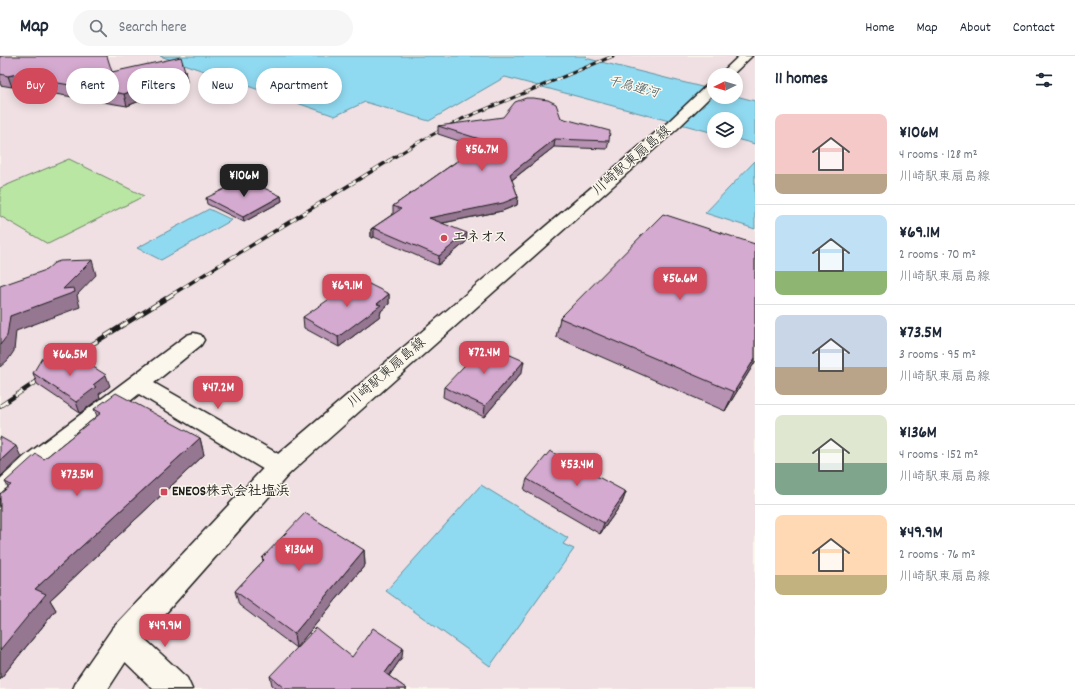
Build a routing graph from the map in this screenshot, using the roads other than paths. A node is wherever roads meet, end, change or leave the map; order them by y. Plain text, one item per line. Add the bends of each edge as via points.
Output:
1 (746, 56) edge
2 (733, 68) edge
3 (707, 93) edge
4 (194, 340) dead end
5 (138, 383) junction
6 (280, 467) junction
7 (0, 495) edge
8 (123, 639) junction
9 (89, 689) edge
10 (176, 689) edge

1 - 2 main road
3 - 6 main road, 川崎駅東扇島線
4 - 5 main road
5 - 6 main road
5 - 7 main road via 34,463
6 - 8 main road, 川崎駅東扇島線
8 - 9 main road, 川崎駅東扇島線
8 - 10 main road

